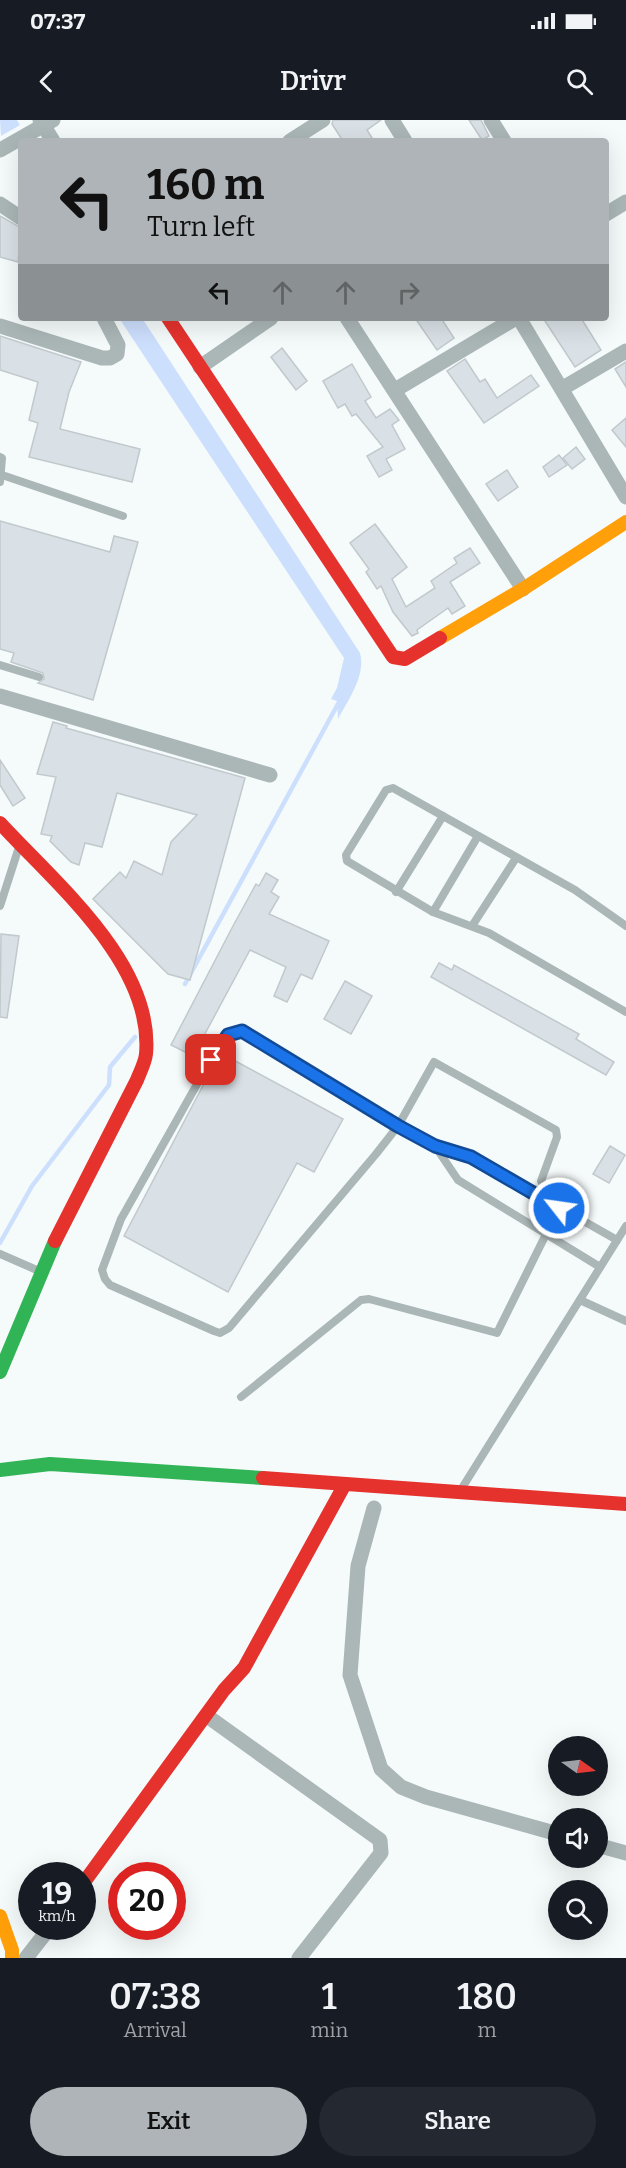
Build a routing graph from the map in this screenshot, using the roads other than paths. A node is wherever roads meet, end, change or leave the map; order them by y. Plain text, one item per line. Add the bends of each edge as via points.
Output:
1 (322, 120) edge
2 (392, 120) edge
3 (491, 120) edge
4 (45, 122) edge
5 (22, 138) edge
6 (52, 138) edge
7 (295, 138) edge
8 (403, 138) edge
9 (502, 138) edge
10 (18, 140) edge
11 (2, 149) edge
12 (626, 202) edge
13 (0, 204) edge
14 (609, 212) edge
15 (18, 216) edge
16 (106, 321) edge
17 (170, 321) edge
18 (267, 321) edge
19 (348, 321) edge
20 (512, 321) edge
21 (519, 321) edge
22 (0, 326) edge
23 (626, 351) edge
24 (200, 367) junction
25 (563, 388) junction
26 (395, 390) junction
27 (0, 457) edge
28 (1, 478) edge
29 (626, 497) edge
30 (123, 516) dead end
31 (626, 522) edge
32 (523, 589) junction
33 (0, 665) edge
34 (39, 677) dead end
35 (0, 696) edge
36 (270, 775) dead end
37 (443, 816) junction
38 (0, 823) edge
39 (478, 836) junction
40 (19, 846) junction
41 (516, 858) junction
42 (396, 892) junction
43 (0, 906) edge
44 (433, 912) junction
45 (472, 926) junction
46 (626, 926) edge
47 (626, 1012) edge
48 (398, 1126) junction
49 (435, 1146) junction
50 (559, 1208) junction
51 (626, 1226) edge
52 (548, 1233) junction
53 (617, 1240) junction
54 (0, 1254) edge
55 (600, 1267) junction
56 (40, 1272) junction
57 (580, 1300) junction
58 (626, 1322) edge
59 (0, 1372) edge
60 (241, 1397) dead end
61 (0, 1470) edge
62 (345, 1484) junction
63 (459, 1492) junction
64 (626, 1504) edge
65 (374, 1508) dead end
66 (207, 1716) junction
67 (548, 1831) edge
68 (608, 1848) edge
69 (626, 1853) edge
70 (96, 1866) edge
71 (0, 1916) edge
72 (40, 1940) edge
73 (12, 1958) edge
74 (26, 1958) edge
75 (298, 1958) edge

1 - 7 street
2 - 8 street
3 - 9 street
4 - 5 street
4 - 6 street
10 - 11 street
12 - 14 street
13 - 15 street
16 - 22 street via 118,345 117,354 110,358
17 - 24 street
18 - 24 street
19 - 26 street
20 - 26 street
21 - 25 street
23 - 25 street
24 - 32 street via 393,657 405,659
25 - 29 street
26 - 32 street
27 - 28 lane
28 - 30 lane
31 - 32 street
33 - 34 lane
35 - 36 street
37 - 39 lane
37 - 42 lane
37 - 42 lane via 393,788 386,790 346,858
38 - 40 street
39 - 41 lane
39 - 44 lane
40 - 43 lane
40 - 56 street via 118,955 140,998 147,1036 146,1055 137,1080
41 - 45 lane
41 - 46 lane via 575,890
42 - 44 lane
44 - 45 lane
45 - 47 lane
48 - 48 lane via 225,1331 214,1331 105,1280 104,1263 121,1219 228,1035 242,1031 249,1034
48 - 49 lane
48 - 50 lane via 432,1062 436,1062 556,1130 541,1181 557,1197
49 - 50 lane via 471,1157
49 - 52 lane via 458,1180
50 - 52 lane
50 - 53 lane
51 - 53 lane
52 - 55 lane
52 - 60 lane via 497,1333 361,1300
53 - 55 lane
54 - 56 lane
55 - 57 lane
56 - 59 street
57 - 58 lane
57 - 63 lane
61 - 62 street via 80,1465
62 - 63 street
62 - 66 street via 244,1668
63 - 64 street
65 - 67 street via 358,1566 351,1675 381,1769 401,1787 426,1797
66 - 70 street
66 - 75 street via 380,1840 381,1853
68 - 69 street
71 - 73 street
72 - 74 street

